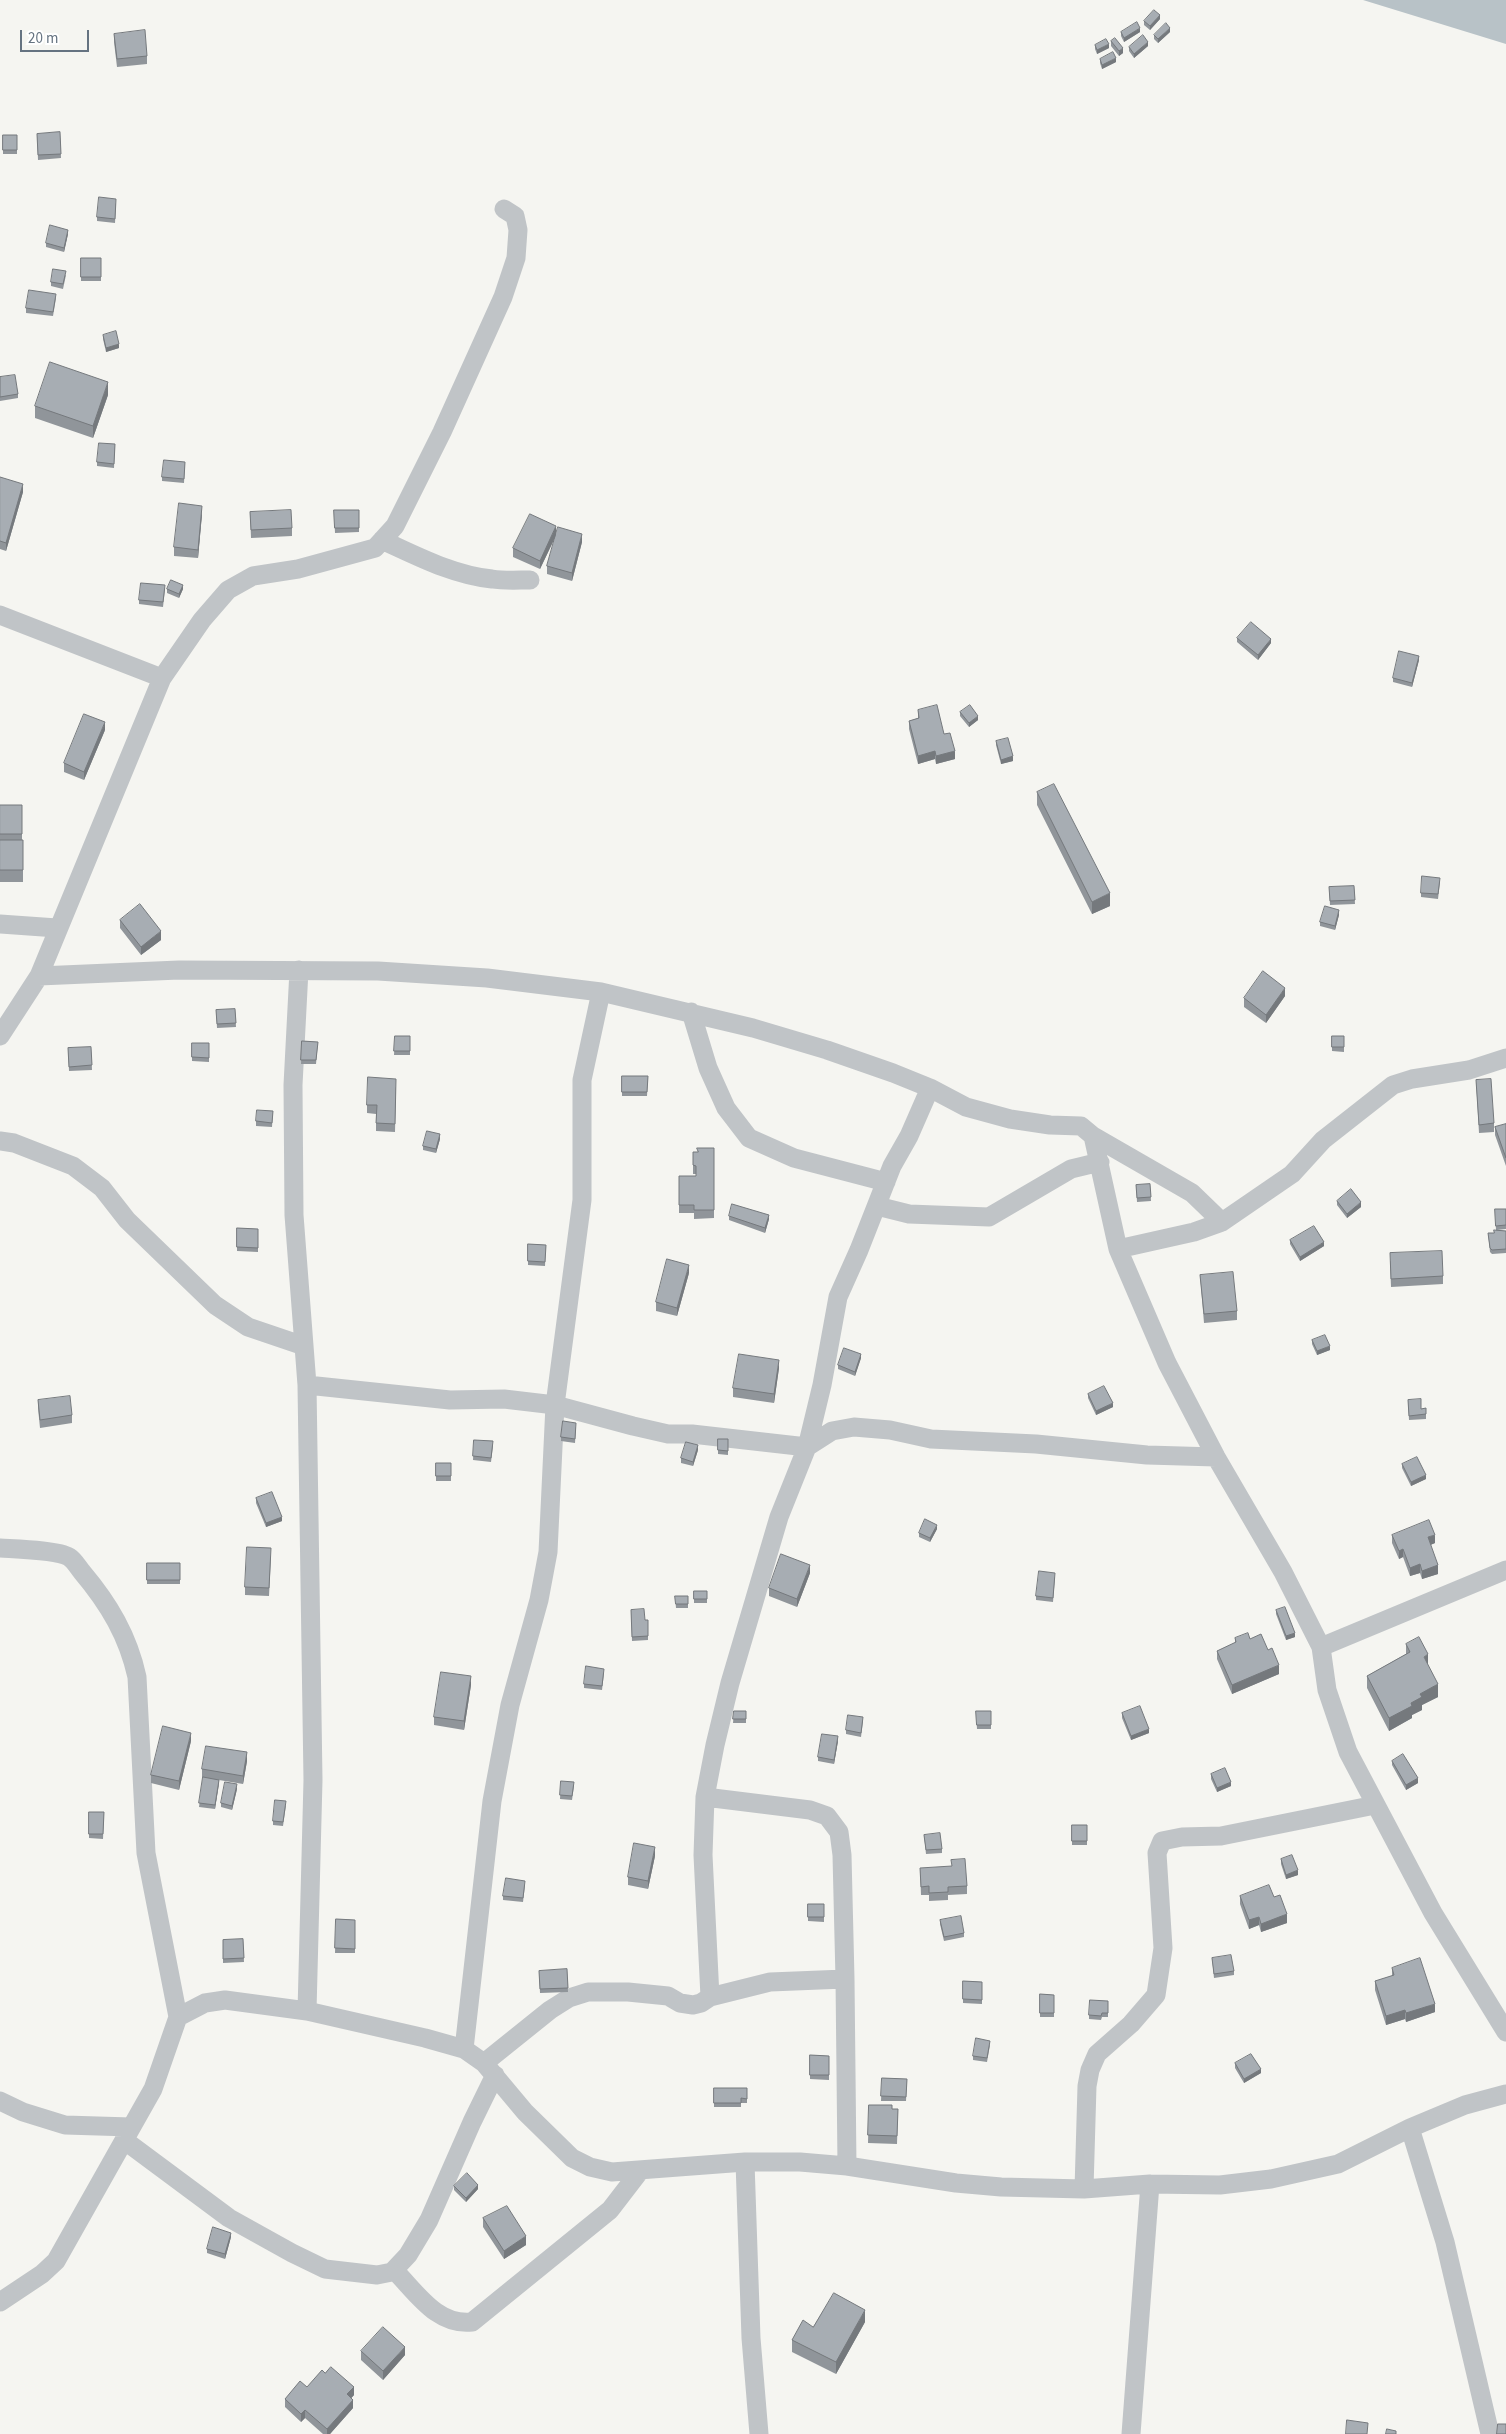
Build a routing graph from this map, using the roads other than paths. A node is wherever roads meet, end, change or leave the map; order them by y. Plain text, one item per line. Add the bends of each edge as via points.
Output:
1 (504, 209) dead end
2 (382, 540) junction
3 (530, 580) dead end
4 (0, 615) edge
5 (162, 678) junction
6 (0, 924) edge
7 (57, 928) junction
8 (299, 970) junction
9 (39, 976) junction
10 (601, 992) junction
11 (691, 1012) junction
12 (0, 1036) edge
13 (1506, 1058) edge
14 (930, 1088) junction
15 (1093, 1136) junction
16 (0, 1141) edge
17 (1100, 1162) junction
18 (886, 1182) junction
19 (877, 1206) junction
20 (1222, 1222) junction
21 (1118, 1249) junction
22 (304, 1346) junction
23 (307, 1385) junction
24 (555, 1405) junction
25 (807, 1447) junction
26 (1216, 1457) junction
27 (0, 1548) edge
28 (1506, 1570) edge
29 (1321, 1647) junction
30 (705, 1797) junction
31 (1375, 1805) junction
32 (846, 1978) junction
33 (710, 1997) junction
34 (307, 2011) junction
35 (178, 2017) junction
36 (1506, 2032) edge
37 (464, 2049) junction
38 (490, 2069) junction
39 (1506, 2094) edge
40 (0, 2101) edge
41 (1410, 2128) junction
42 (128, 2133) junction
43 (745, 2162) junction
44 (847, 2166) junction
45 (640, 2171) junction
46 (1150, 2184) junction
47 (1084, 2189) junction
48 (394, 2270) junction
49 (0, 2302) edge
50 (759, 2434) edge
51 (1131, 2434) edge
52 (1490, 2434) edge

1 - 2 street via 515,216 518,230 516,258 503,297 417,486 395,526
2 - 3 street via 459,572 491,579
2 - 5 street via 375,548 346,557 253,576 228,590 202,620
4 - 5 street
5 - 7 street
6 - 7 street
7 - 9 street
8 - 9 street via 179,970
8 - 10 street via 488,978
8 - 22 street via 293,1085 294,1215
9 - 12 street
10 - 11 street
10 - 24 street via 582,1080 582,1200
11 - 14 street via 827,1050
11 - 18 street via 708,1068 726,1108 749,1138 794,1158
13 - 20 street via 1469,1070 1393,1085 1323,1140 1292,1174
14 - 15 street via 966,1107 1010,1119 1081,1126
14 - 18 street
15 - 17 street
15 - 20 street via 1192,1194
16 - 22 street via 14,1143 74,1166 102,1188 127,1220 215,1305 248,1327
17 - 19 street via 1071,1169 989,1217 909,1214
17 - 21 street
18 - 19 street
19 - 25 street via 838,1297
20 - 21 street via 1194,1232
21 - 26 street via 1167,1363
22 - 23 street
23 - 24 street via 450,1400 504,1399
23 - 34 street via 313,1780
24 - 25 street via 668,1434
24 - 37 street via 548,1552 539,1600 510,1705 492,1801
25 - 26 street via 832,1431 854,1427 890,1430 931,1439
25 - 30 street via 779,1517 733,1674
26 - 29 street via 1283,1572
27 - 35 street via 68,1556 119,1623 131,1650 137,1677 146,1853
28 - 29 street
29 - 31 street via 1327,1690 1345,1743
30 - 32 street via 810,1810 828,1816 839,1832 842,1855
30 - 33 street via 703,1855
31 - 36 street via 1433,1913
31 - 47 street via 1221,1836 1182,1837 1162,1842 1157,1853 1163,1948 1160,1980 1156,1995 1131,2024 1098,2054 1090,2070
32 - 33 street via 770,1982
32 - 44 street
33 - 38 street via 701,2003 687,2005 668,1996 628,1992 582,1994 569,1998 550,2010
34 - 35 street via 225,2000 205,2003
34 - 37 street
35 - 42 street via 153,2089
37 - 38 street
38 - 45 street via 524,2112 572,2158 590,2167 612,2172
38 - 48 street via 472,2122 429,2220 408,2255
39 - 41 street via 1465,2105
40 - 42 street via 65,2125
41 - 46 street via 1338,2164 1270,2179 1220,2185
41 - 52 street via 1445,2242
42 - 48 street via 229,2218 325,2269 377,2275
42 - 49 street via 56,2261
43 - 44 street
43 - 45 street
43 - 50 street via 751,2338
44 - 47 street via 956,2183
45 - 48 street via 610,2210 472,2322 459,2324 445,2319
46 - 47 street
46 - 51 street

